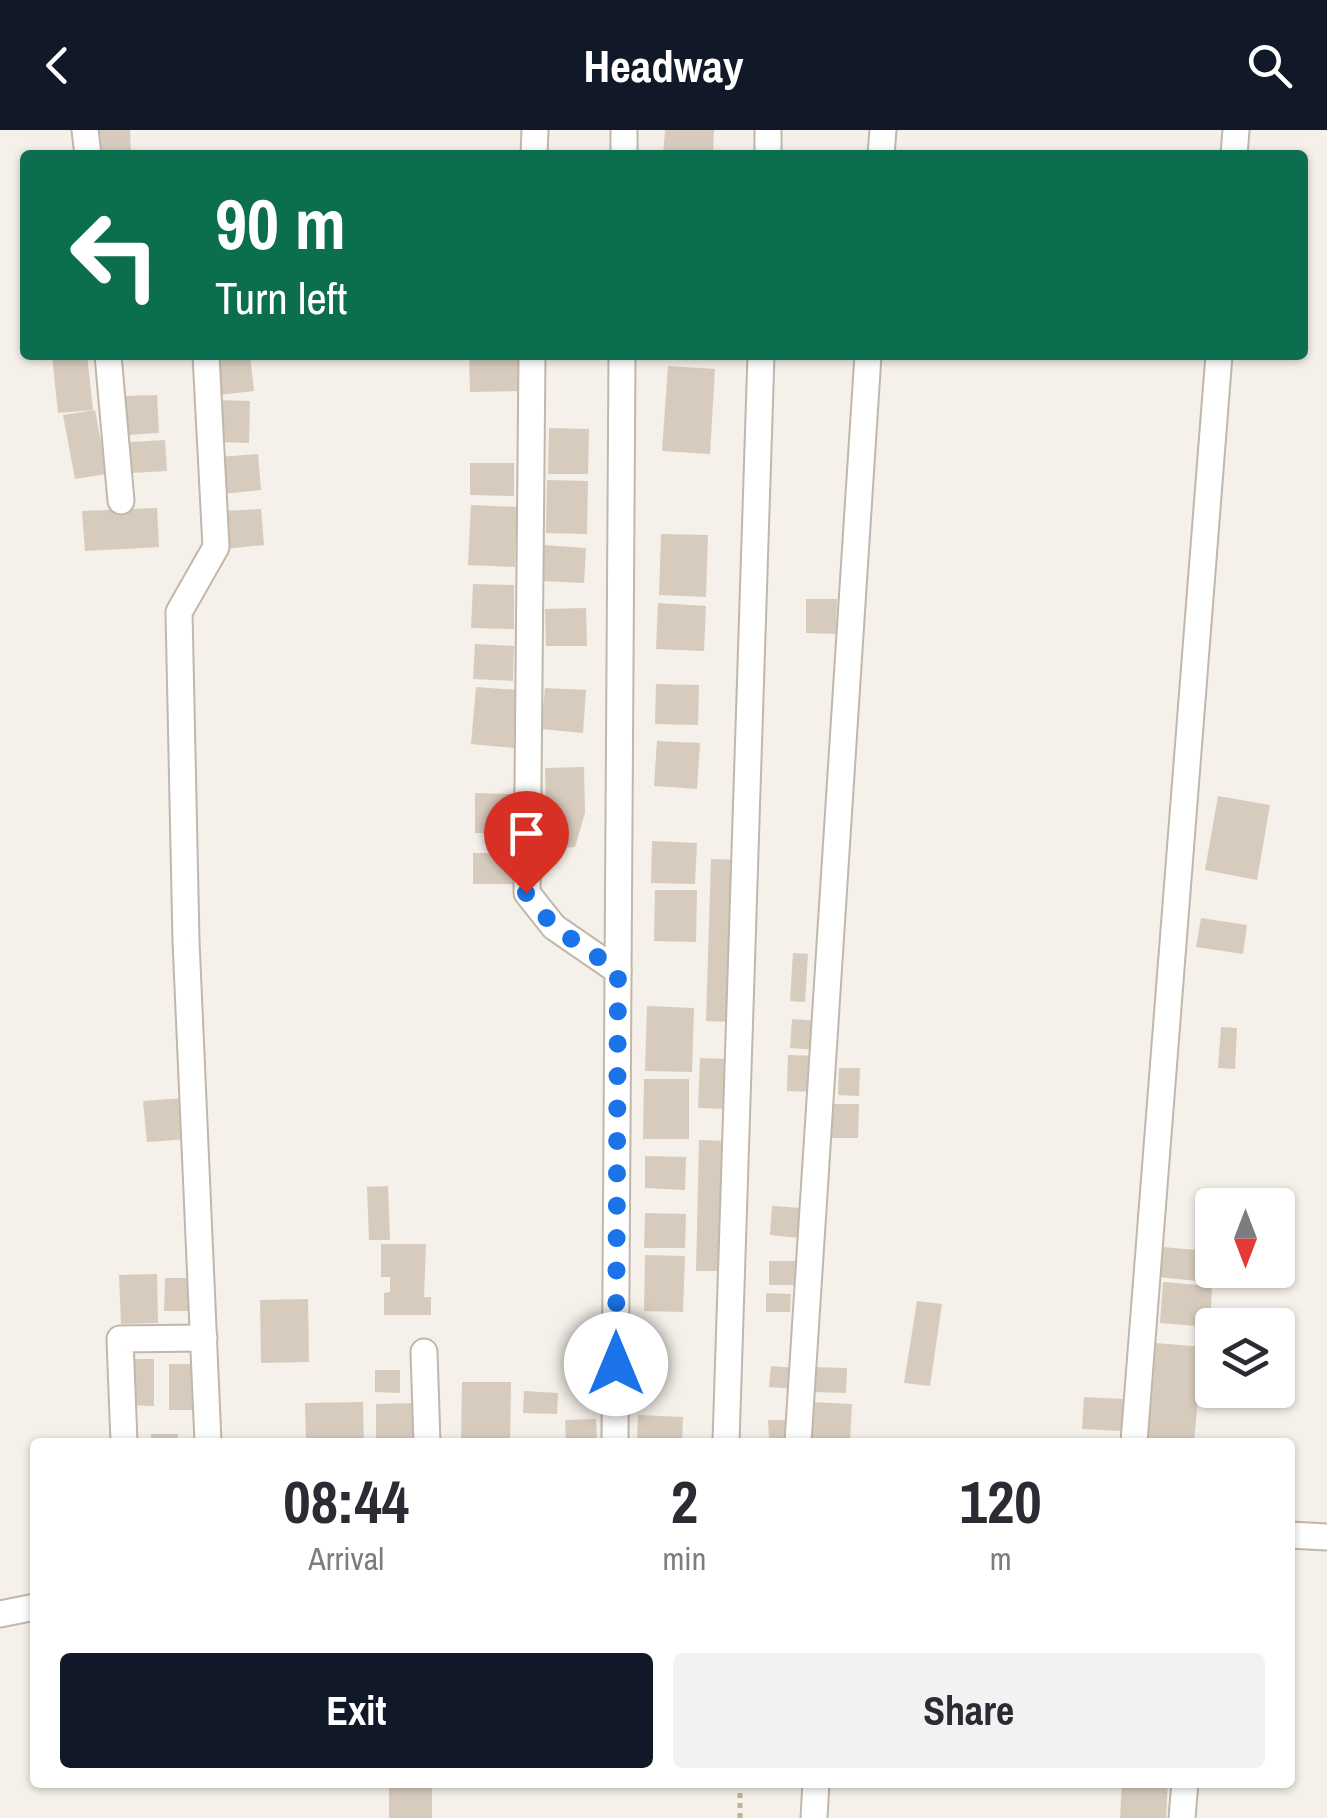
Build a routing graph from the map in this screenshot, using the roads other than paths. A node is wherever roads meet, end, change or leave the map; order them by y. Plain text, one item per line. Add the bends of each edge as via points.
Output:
1 (108, 360) edge
2 (206, 360) edge
3 (532, 360) edge
4 (622, 360) edge
5 (761, 360) edge
6 (868, 360) edge
7 (1219, 360) edge
8 (121, 501) dead end
9 (618, 971) junction
10 (204, 1338) junction
11 (424, 1352) dead end
12 (124, 1438) edge
13 (208, 1438) edge
14 (426, 1438) edge
15 (615, 1438) edge
16 (726, 1438) edge
17 (798, 1438) edge
18 (1134, 1438) edge
19 (1295, 1534) edge
20 (1327, 1537) edge
21 (30, 1608) edge
22 (0, 1614) edge
23 (816, 1788) edge
24 (1184, 1788) edge
25 (814, 1818) edge
26 (1182, 1818) edge

1 - 8 street
2 - 10 street via 216,547 179,612
3 - 9 street via 526,893 554,927
4 - 9 street
5 - 16 street
6 - 17 street
7 - 18 street
9 - 15 street
10 - 12 street via 120,1339
10 - 13 street
11 - 14 street
19 - 20 street
21 - 22 street
23 - 25 street
24 - 26 street

